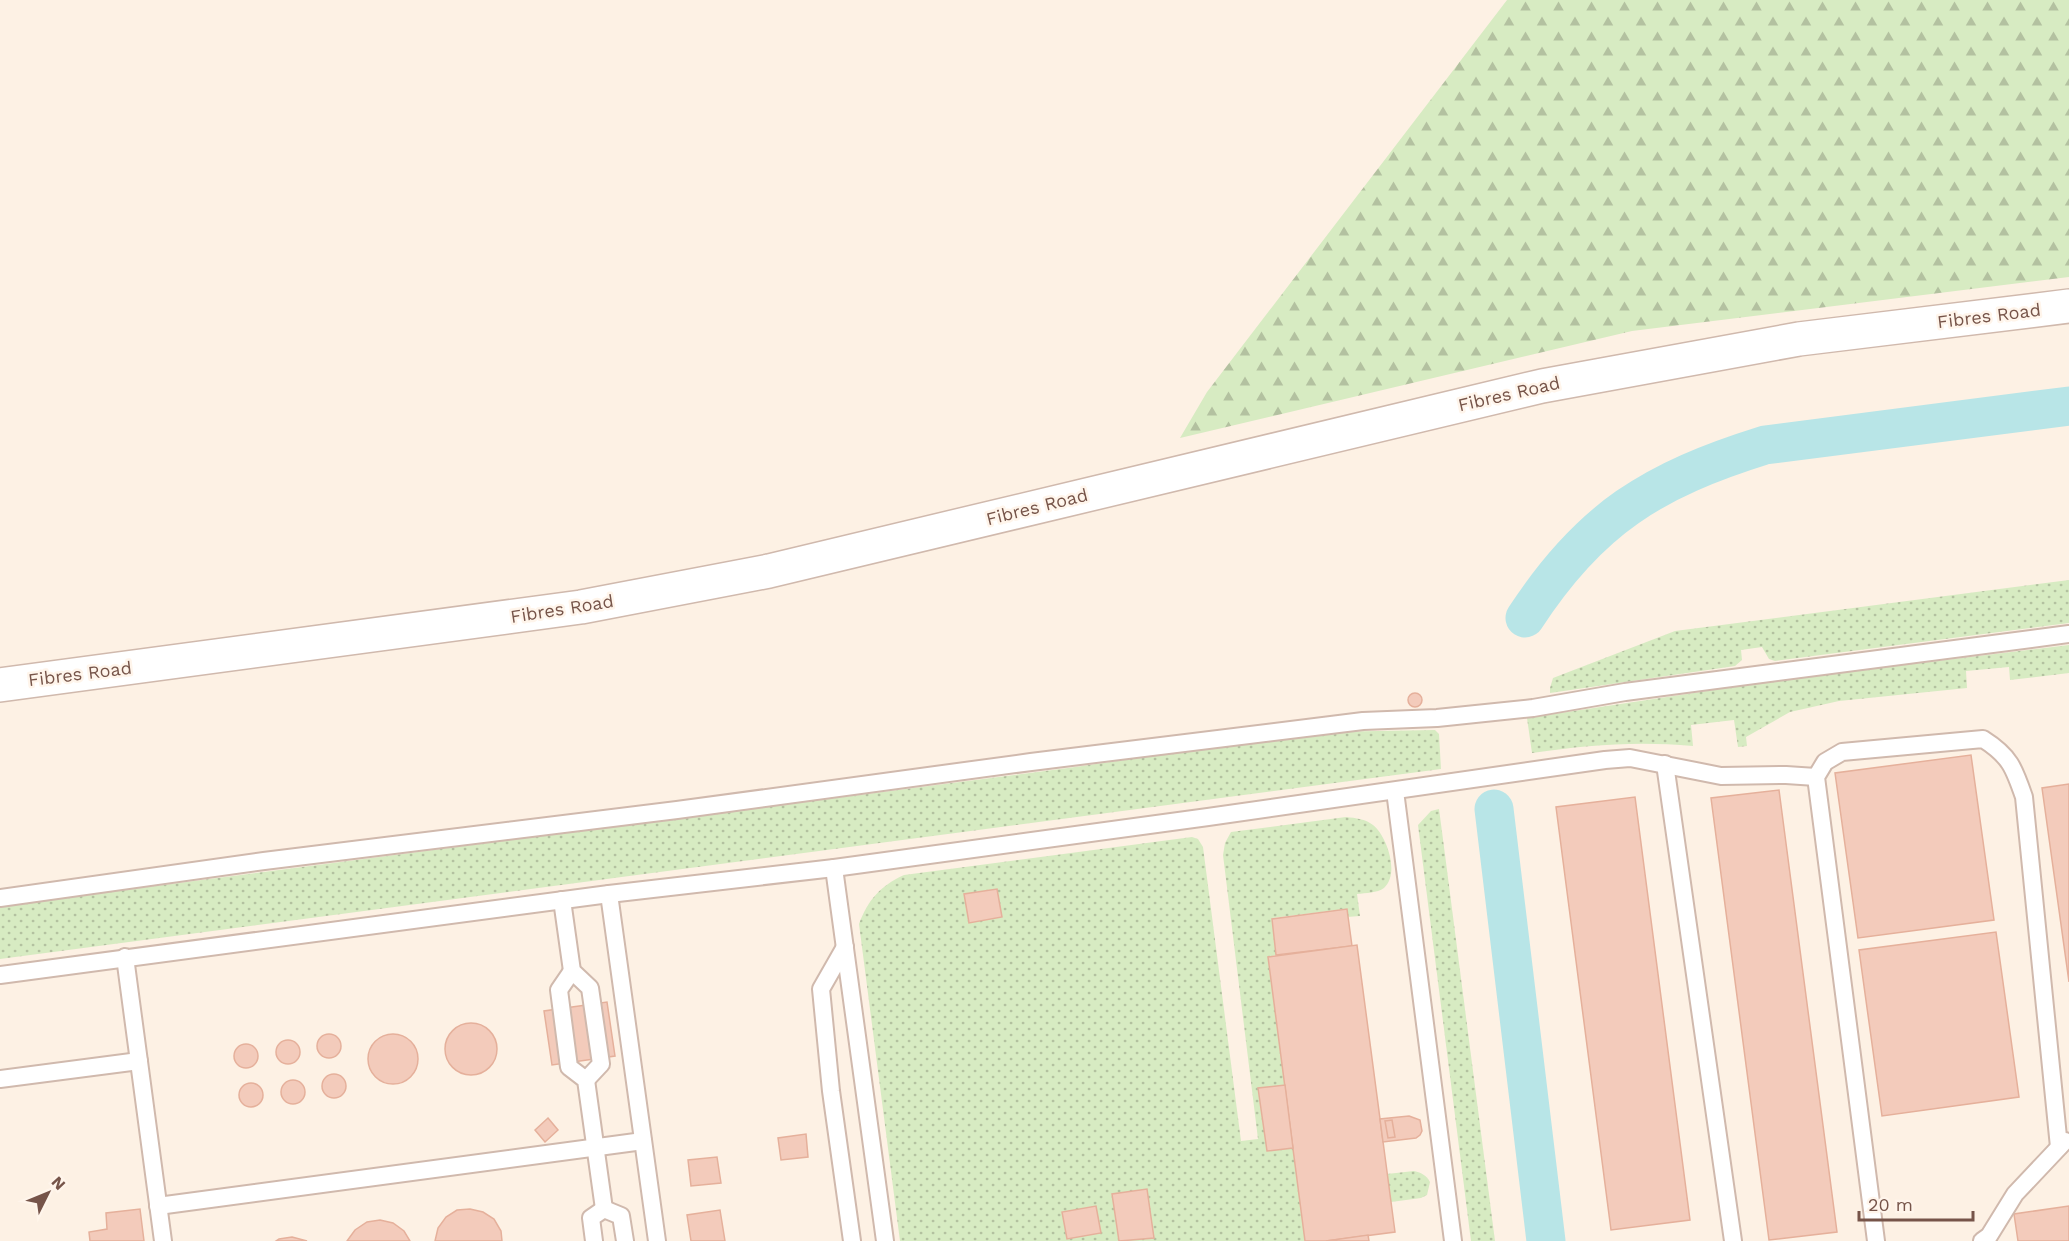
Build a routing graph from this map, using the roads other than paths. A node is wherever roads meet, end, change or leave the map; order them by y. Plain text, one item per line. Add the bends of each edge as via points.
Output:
1 (2069, 306) edge
2 (2069, 634) edge
3 (0, 685) edge
4 (1665, 764) junction
5 (1816, 777) junction
6 (1395, 791) junction
7 (834, 868) junction
8 (609, 894) junction
9 (0, 898) edge
10 (562, 900) junction
11 (845, 947) junction
12 (125, 957) junction
13 (572, 971) junction
14 (0, 975) edge
15 (139, 1061) junction
16 (0, 1079) edge
17 (586, 1080) junction
18 (643, 1141) junction
19 (2064, 1142) edge
20 (596, 1147) junction
21 (158, 1206) junction
22 (604, 1209) junction
23 (163, 1241) edge
24 (594, 1241) edge
25 (625, 1241) edge
26 (657, 1241) edge
27 (852, 1241) edge
28 (885, 1241) edge
29 (1453, 1241) edge
30 (1733, 1241) edge
31 (1876, 1241) edge
32 (1982, 1241) edge

1 - 3 street, Fibres Road via 1799,339 1542,386 769,571 580,607
2 - 9 lane via 1625,692 1533,708 1328,725
4 - 5 lane via 1721,776
4 - 6 lane via 1630,758
4 - 30 lane
5 - 19 lane via 1825,762 1842,752 1983,739 1999,749 2014,767 2024,797
5 - 31 lane
6 - 7 lane
6 - 29 lane
7 - 8 lane
7 - 11 lane
8 - 10 lane
8 - 18 lane
10 - 12 lane
10 - 13 lane
11 - 27 lane via 821,989
11 - 28 lane
12 - 14 lane
12 - 15 lane
13 - 17 lane via 559,990 569,1067
13 - 17 lane via 590,988 601,1064
15 - 16 lane
15 - 21 lane
17 - 20 lane
18 - 20 lane
18 - 26 lane
19 - 32 lane via 2015,1194
20 - 21 lane
20 - 22 lane
21 - 23 lane
22 - 24 lane via 591,1218
22 - 25 lane via 621,1216

